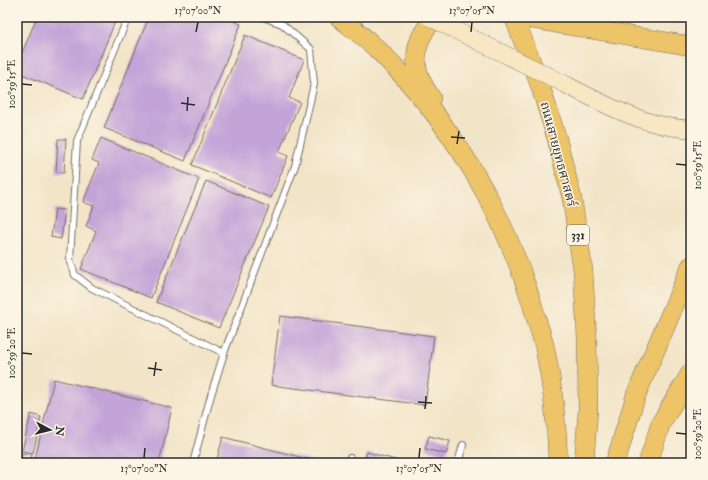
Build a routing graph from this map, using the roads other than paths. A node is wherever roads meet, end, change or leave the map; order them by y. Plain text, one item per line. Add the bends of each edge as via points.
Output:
1 (128, 17) edge
2 (263, 17) edge
3 (339, 17) edge
4 (429, 17) edge
5 (438, 17) edge
6 (514, 17) edge
7 (519, 17) edge
8 (691, 46) edge
9 (691, 129) edge
10 (468, 162) junction
11 (691, 266) edge
12 (224, 353) junction
13 (691, 374) edge
14 (463, 445) dead end
15 (193, 463) edge
16 (458, 463) edge
17 (558, 463) edge
18 (584, 463) edge
19 (615, 463) edge
20 (648, 463) edge

1 - 12 lane via 77,141 70,259 75,275 92,288
2 - 12 lane via 282,24 311,49 314,84 295,166
3 - 10 main road via 376,48 408,82
4 - 9 main road, bridge via 610,106 649,122
5 - 10 main road via 423,33 417,50 417,68 422,84
6 - 18 main road, ถนนสายยุทธศาสตร์ / 331 via 557,139 572,199 583,270 587,338 588,410
7 - 8 main road
10 - 17 main road via 493,206 514,252 529,294 545,348 558,436
11 - 19 main road via 636,395
12 - 15 lane
13 - 20 main road via 661,423
14 - 16 lane

